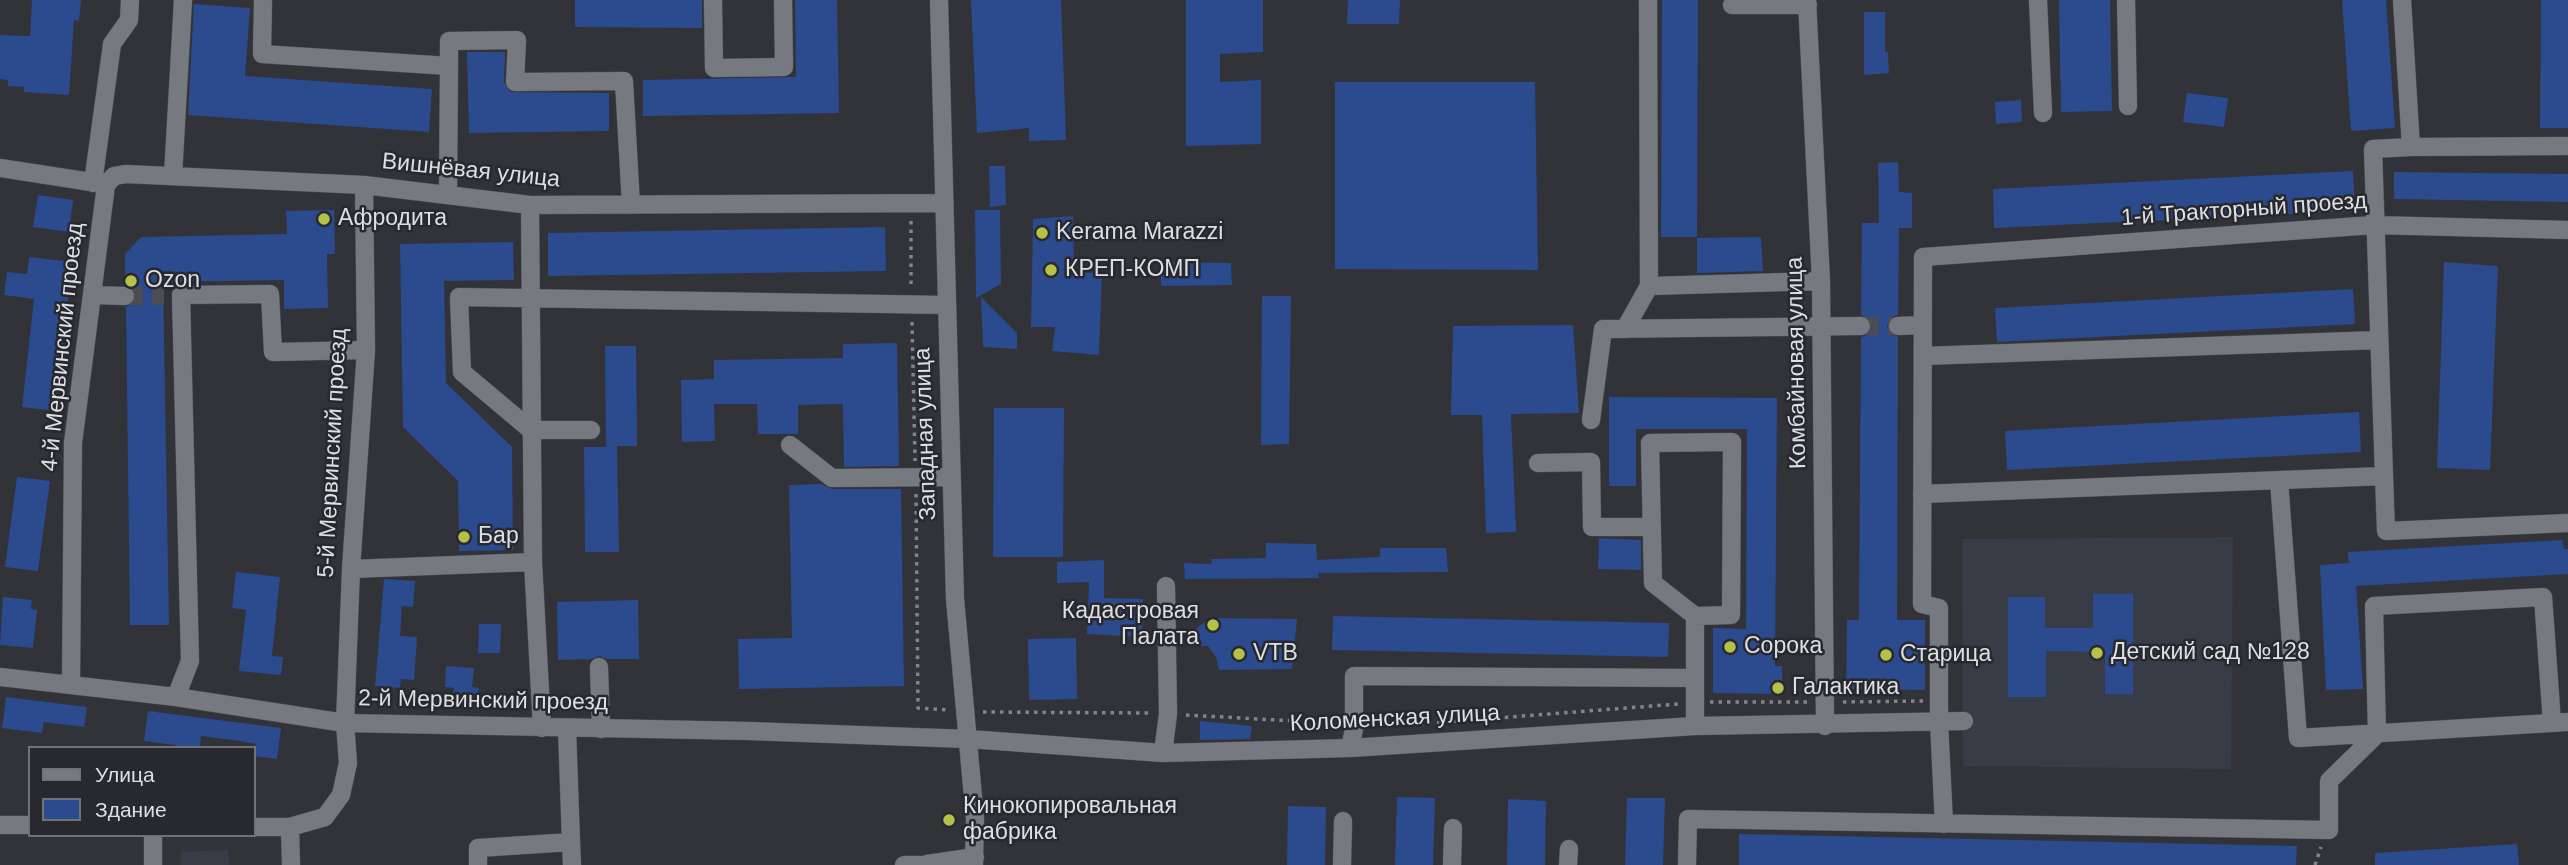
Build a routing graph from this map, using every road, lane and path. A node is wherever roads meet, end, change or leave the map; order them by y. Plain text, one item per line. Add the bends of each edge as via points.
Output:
1 (130, 0) edge
2 (183, 0) edge
3 (263, 0) edge
4 (713, 0) edge
5 (783, 0) edge
6 (939, 0) edge
7 (1648, 0) edge
8 (2038, 0) edge
9 (2126, 0) edge
10 (2402, 0) edge
11 (1808, 2) edge
12 (1732, 5) dead end
13 (449, 66) junction
14 (2128, 106) dead end
15 (2043, 113) dead end
16 (2411, 146) junction
17 (2568, 146) edge
18 (0, 168) edge
19 (173, 176) junction
20 (100, 184) junction
21 (364, 185) junction
22 (448, 195) junction
23 (911, 204) junction
24 (943, 204) junction
25 (530, 205) junction
26 (631, 205) junction
27 (2374, 225) junction
28 (2568, 230) edge
29 (1821, 281) junction
30 (1649, 286) junction
31 (93, 295) junction
32 (125, 296) tunnel mouth
33 (529, 297) junction
34 (912, 304) junction
35 (946, 305) junction
36 (1923, 325) junction
37 (1861, 326) tunnel mouth
38 (1898, 326) tunnel mouth
39 (1821, 328) junction
40 (1625, 329) junction
41 (2379, 340) junction
42 (366, 351) junction
43 (1923, 356) junction
44 (1591, 420) dead end
45 (531, 430) junction
46 (591, 430) dead end
47 (790, 445) dead end
48 (1538, 463) dead end
49 (2384, 475) junction
50 (916, 477) junction
51 (951, 477) junction
52 (2279, 480) junction
53 (1922, 494) junction
54 (2568, 523) edge
55 (1652, 527) junction
56 (533, 562) junction
57 (351, 569) junction
58 (1166, 586) dead end
59 (1695, 616) junction
60 (599, 667) dead end
61 (0, 677) edge
62 (1695, 678) junction
63 (71, 683) junction
64 (176, 697) junction
65 (1939, 701) junction
66 (1695, 702) junction
67 (1825, 702) junction
68 (965, 711) junction
69 (1168, 714) junction
70 (1964, 721) dead end
71 (1939, 722) junction
72 (2560, 722) edge
73 (345, 723) junction
74 (1409, 725) dead end
75 (1695, 726) junction
76 (1825, 726) junction
77 (542, 728) junction
78 (567, 728) junction
79 (601, 729) junction
80 (1354, 729) junction
81 (2377, 734) junction
82 (968, 739) junction
83 (1350, 748) junction
84 (1163, 753) junction
85 (1343, 821) dead end
86 (1944, 824) junction
87 (0, 825) edge
88 (28, 825) edge
89 (256, 827) edge
90 (290, 827) junction
91 (1453, 828) dead end
92 (153, 837) edge
93 (571, 842) junction
94 (974, 861) edge
95 (153, 865) edge
96 (291, 865) edge
97 (478, 865) edge
98 (572, 865) edge
99 (904, 865) edge
100 (927, 865) edge
101 (1342, 865) edge
102 (1452, 865) edge
103 (1687, 865) edge

1 - 20 street, 4-й Мервинский проезд via 129,20 112,44
2 - 19 street
3 - 13 street via 262,54
4 - 5 street via 714,68 784,67
6 - 24 street, Западная улица
7 - 30 street
8 - 15 street
9 - 14 street
10 - 16 street
11 - 12 street
11 - 29 street, Комбайновая улица
13 - 22 street
13 - 26 street via 449,41 517,40 515,82 624,81
16 - 17 street
16 - 27 street via 2373,149
18 - 20 street, Вишнёвая улица
19 - 20 street, Вишнёвая улица via 126,174
19 - 21 street, Вишнёвая улица
20 - 31 street, 4-й Мервинский проезд
21 - 22 street, Вишнёвая улица
21 - 42 street, 5-й Мервинский проезд
22 - 25 street, Вишнёвая улица
23 - 24 street, Вишнёвая улица
23 - 26 street, Вишнёвая улица
23 - 34 path
24 - 35 street, Западная улица
25 - 26 street, Вишнёвая улица
25 - 33 street
27 - 28 street, 1-й Тракторный проезд
27 - 36 street, 1-й Тракторный проезд via 1923,257
27 - 41 street
29 - 30 street
29 - 39 street, Комбайновая улица
30 - 40 street
31 - 32 street
31 - 63 street, 4-й Мервинский проезд via 73,443
33 - 34 street
33 - 45 street
33 - 45 street via 459,297 461,372
34 - 35 street
34 - 50 path
35 - 51 street, Западная улица
36 - 38 street
36 - 43 street
37 - 39 street
39 - 40 street
39 - 67 street, Комбайновая улица
40 - 44 street via 1603,329
41 - 43 street
41 - 49 street
42 - 57 street, 5-й Мервинский проезд
42 - 64 street via 273,352 270,294 172,296 190,661
43 - 53 street
45 - 46 street
45 - 56 street
47 - 50 street via 832,478
48 - 55 street via 1591,462 1592,527
49 - 52 street
49 - 54 street via 2386,531
50 - 51 street
50 - 68 path via 918,708
51 - 68 street, Западная улица
52 - 53 street
52 - 81 street via 2298,738
53 - 65 street via 1922,604 1940,608
55 - 59 street via 1653,583
55 - 59 street via 1650,443 1732,442 1731,615
56 - 57 street
56 - 77 street
57 - 73 street, 5-й Мервинский проезд
58 - 69 street
59 - 62 street
60 - 79 street
61 - 63 street, 2-й Мервинский проезд
62 - 66 street
62 - 80 street via 1354,676
63 - 64 street, 2-й Мервинский проезд
64 - 73 street, 2-й Мервинский проезд
65 - 67 path
65 - 71 street
66 - 67 path
66 - 74 path
66 - 75 street
67 - 76 street, Комбайновая улица
68 - 69 path
68 - 82 street, Западная улица
69 - 80 path via 1313,722 1313,728
69 - 84 street
70 - 71 street, Коломенская улица
71 - 76 street, Коломенская улица
71 - 86 street
72 - 81 street
72 - 81 street via 2543,597 2374,606
73 - 77 street, 2-й Мервинский проезд
73 - 90 street, 5-й Мервинский проезд via 348,763 341,795 325,817
75 - 76 street, Коломенская улица
75 - 83 street, Коломенская улица
77 - 78 street, 2-й Мервинский проезд
78 - 79 street, 2-й Мервинский проезд
78 - 93 street
79 - 82 street, 2-й Мервинский проезд
80 - 83 street
81 - 86 street via 2329,781 2329,830
82 - 84 street, Коломенская улица
82 - 94 street, Западная улица
83 - 84 street, Коломенская улица
85 - 101 street
86 - 103 street via 1688,819
87 - 88 street
89 - 90 street, 5-й Мервинский проезд
90 - 96 street
91 - 102 street
92 - 95 street
93 - 97 street via 478,848
93 - 98 street
94 - 100 street
99 - 100 street

